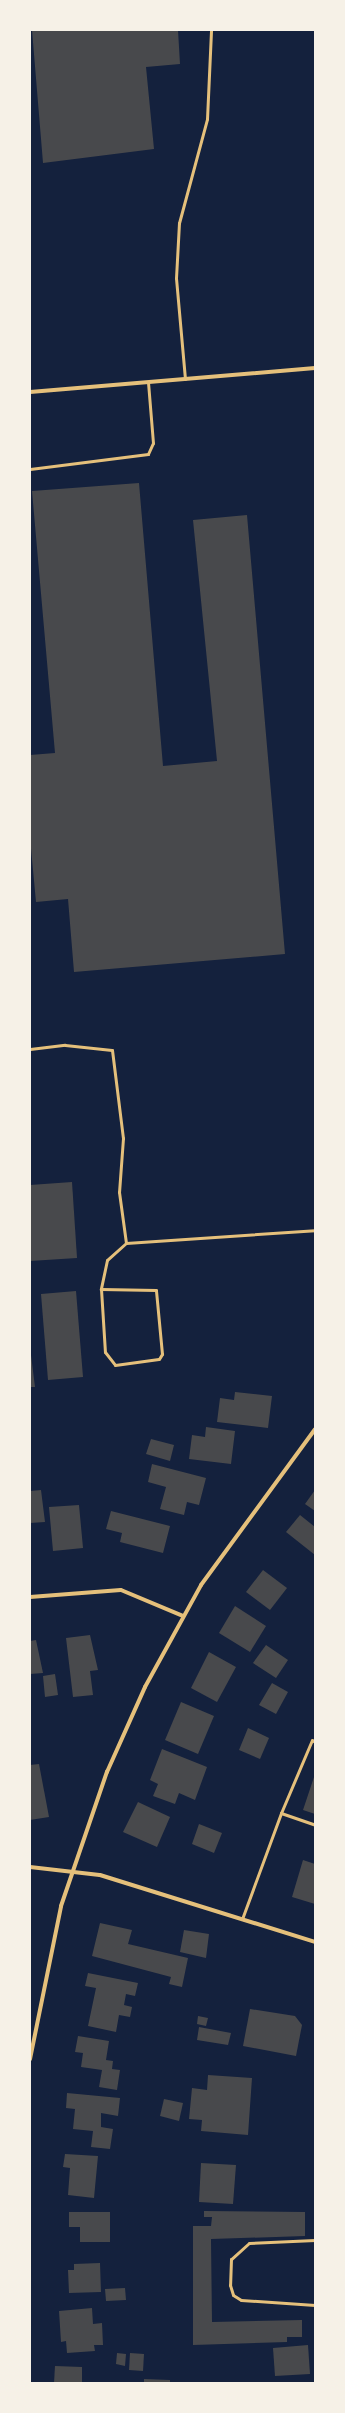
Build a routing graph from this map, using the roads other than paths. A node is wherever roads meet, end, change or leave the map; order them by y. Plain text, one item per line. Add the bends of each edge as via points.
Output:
1 (211, 30) edge
2 (315, 368) edge
3 (185, 379) junction
4 (148, 382) junction
5 (30, 392) edge
6 (30, 469) edge
7 (30, 1049) edge
8 (315, 1230) edge
9 (126, 1243) junction
10 (101, 1289) junction
11 (315, 1429) edge
12 (30, 1597) edge
13 (183, 1616) junction
14 (315, 1742) edge
15 (281, 1813) junction
16 (315, 1825) edge
17 (30, 1867) edge
18 (72, 1871) junction
19 (242, 1919) junction
20 (315, 1942) edge
21 (30, 2059) edge
22 (315, 2240) edge
23 (315, 2305) edge

1 - 3 lane via 207,119 179,223 176,278
2 - 3 street
3 - 4 street
4 - 5 street
4 - 6 lane via 153,443 148,454
7 - 9 lane via 66,1045 112,1050 123,1138 119,1192
8 - 9 lane
9 - 10 lane via 107,1260
10 - 10 lane via 107,1358 115,1365 159,1359 162,1354 154,1287
11 - 13 street via 247,1519
12 - 13 street via 121,1590
13 - 18 street via 145,1687 107,1772
14 - 15 lane via 312,1740
15 - 16 lane
15 - 19 lane
17 - 18 street
18 - 19 street via 100,1875
18 - 21 street via 40,1996
19 - 20 street
22 - 23 lane via 249,2243 231,2259 230,2285 233,2295 242,2300

